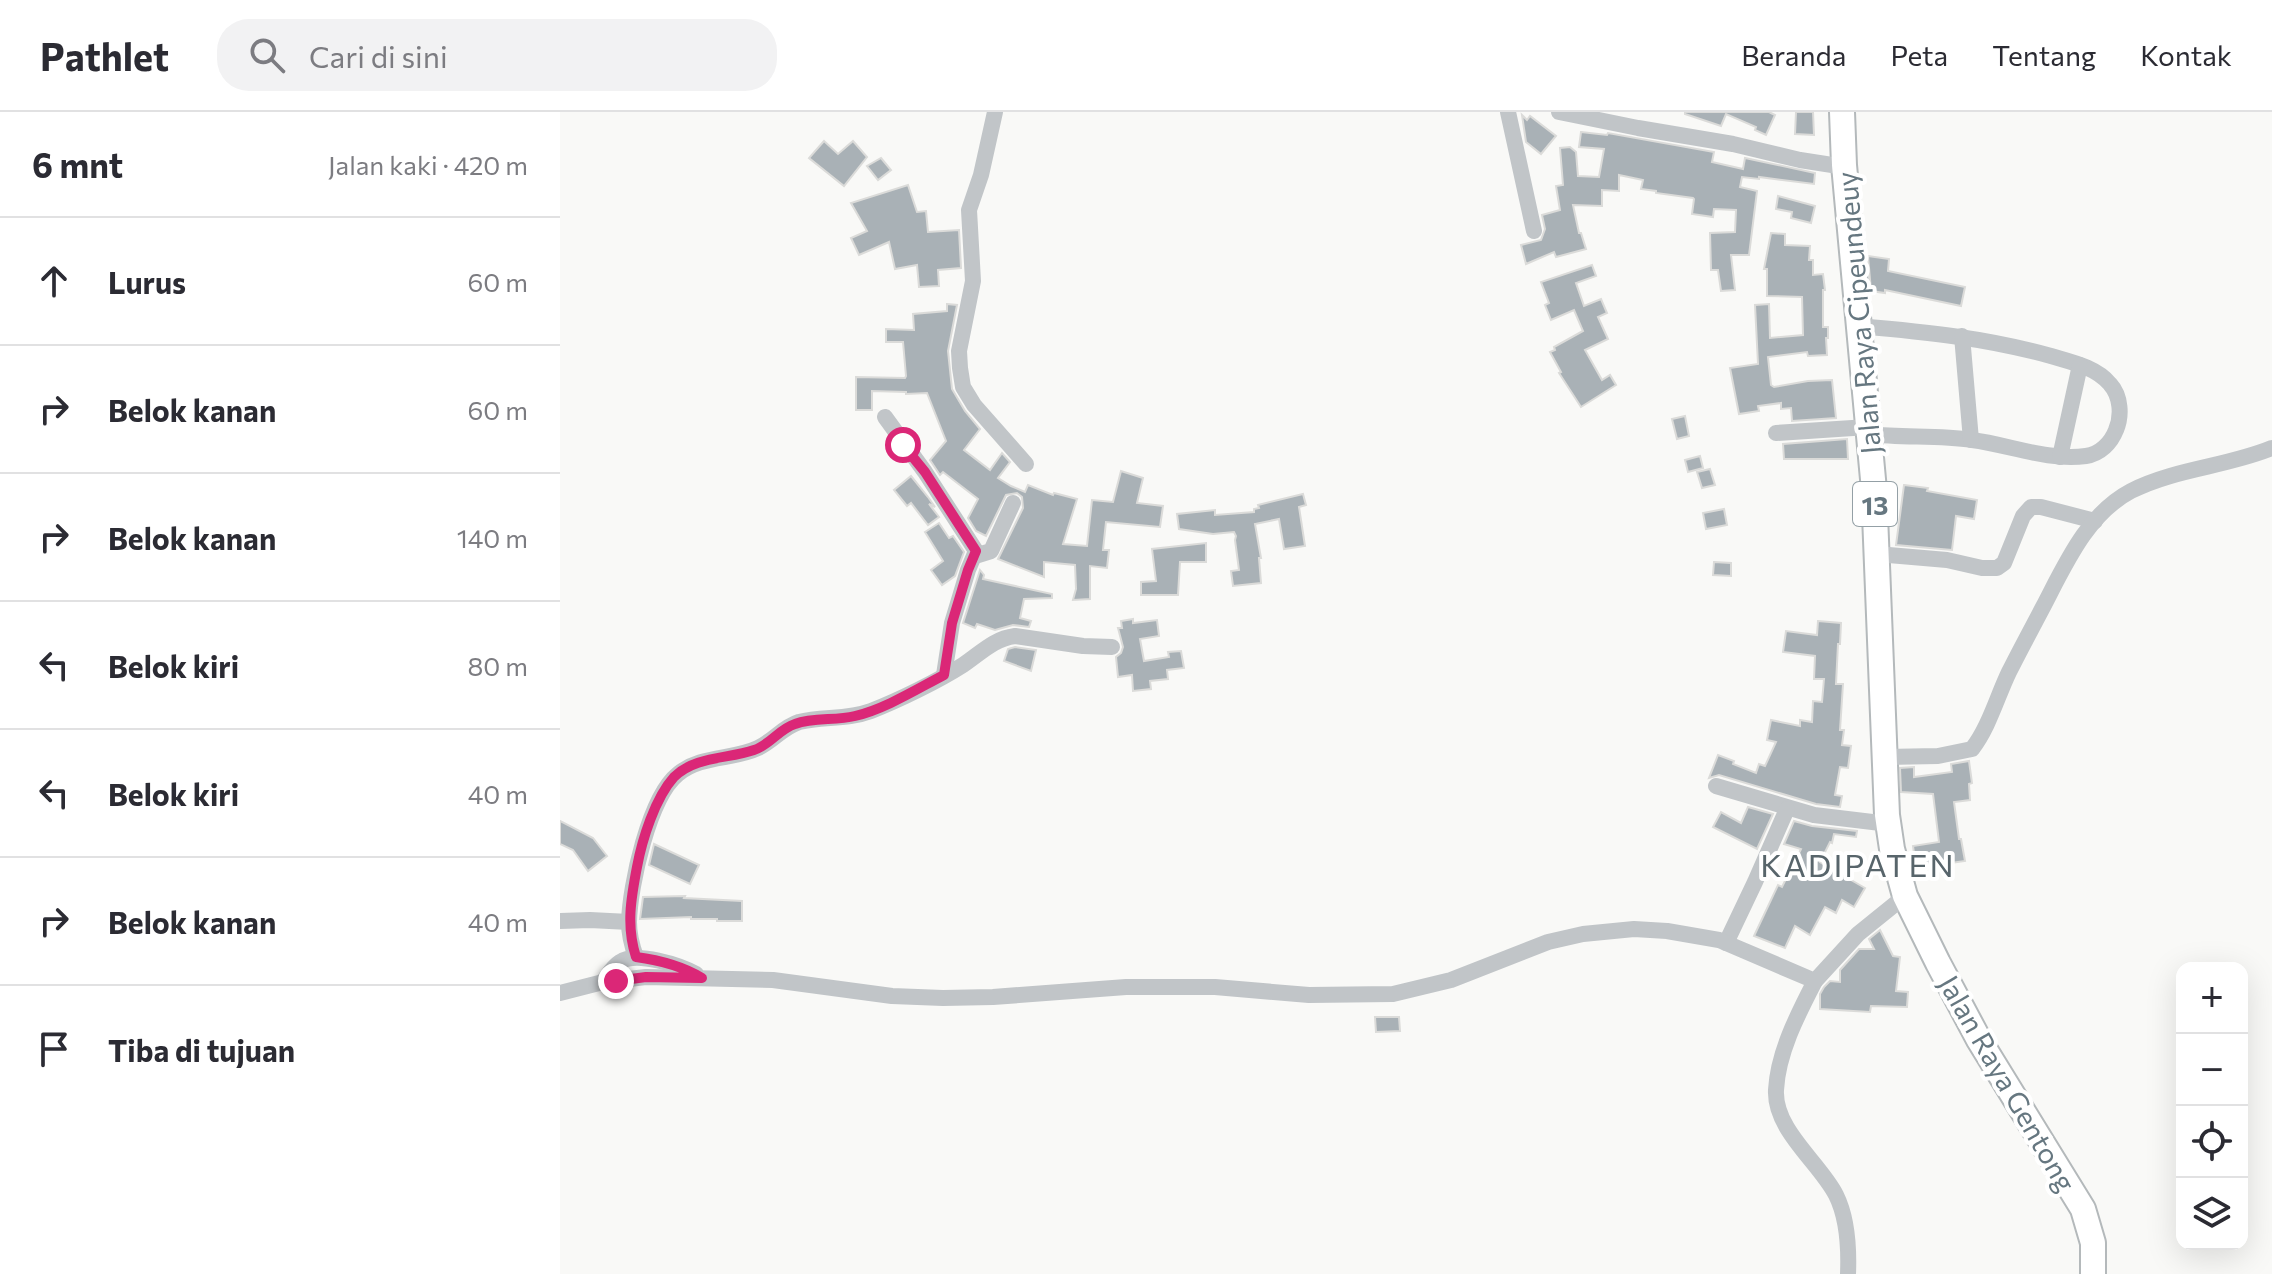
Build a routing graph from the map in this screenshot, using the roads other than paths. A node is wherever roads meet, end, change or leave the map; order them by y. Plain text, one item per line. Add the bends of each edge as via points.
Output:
1 (995, 112) edge
2 (1508, 112) edge
3 (1559, 112) edge
4 (1842, 112) edge
5 (1845, 167) junction
6 (1534, 231) dead end
7 (1859, 326) junction
8 (1962, 336) junction
9 (2080, 365) junction
10 (885, 417) dead end
11 (1868, 430) junction
12 (1776, 433) dead end
13 (1971, 440) junction
14 (2272, 448) edge
15 (2060, 457) junction
16 (1026, 464) dead end
17 (1013, 503) dead end
18 (2095, 521) junction
19 (1877, 554) junction
20 (975, 556) junction
21 (1112, 647) dead end
22 (944, 675) junction
23 (1885, 757) junction
24 (1716, 786) dead end
25 (1787, 809) junction
26 (1889, 824) junction
27 (1905, 896) junction
28 (560, 921) edge
29 (629, 922) junction
30 (1726, 943) junction
31 (636, 957) junction
32 (702, 978) junction
33 (1815, 981) junction
34 (603, 982) junction
35 (560, 993) edge
36 (1848, 1274) edge
37 (2093, 1274) edge

1 - 16 street via 969,210 973,281 960,368 974,405
2 - 6 street
3 - 5 street
4 - 5 highway, Jalan Raya Cipeundeuy / 13
5 - 7 highway, Jalan Raya Cipeundeuy / 13
7 - 8 street
7 - 11 highway, Jalan Raya Cipeundeuy / 13
8 - 9 street
8 - 13 street
9 - 15 street
9 - 15 street via 2111,385 2120,421 2100,452
10 - 20 street via 974,546
11 - 12 street
11 - 13 street
11 - 19 highway, Jalan Raya Cipeundeuy / 13
13 - 15 street
14 - 18 street via 2153,481 2128,493
17 - 20 street via 991,551
18 - 19 street via 2031,507 1997,568
18 - 23 street via 2051,592 1972,749
19 - 23 highway, Jalan Raya Cipeundeuy / 13
20 - 22 street via 952,623
21 - 22 street via 1005,637
22 - 29 street via 871,711 800,722 762,747 711,759 675,776 641,847
23 - 26 highway, Jalan Raya Cipeundeuy / 13
24 - 25 street
25 - 26 street
25 - 30 street
26 - 27 highway, Jalan Raya Cipeundeuy / 13
27 - 33 street via 1858,934
27 - 37 highway, Jalan Raya Gentong / 13 via 1979,1040 2083,1209 2093,1243
28 - 29 street
29 - 31 street
30 - 32 street via 1667,931 1583,934 1424,987 1360,996 1215,987 892,996 773,980
30 - 33 street
31 - 32 street
31 - 34 street via 618,962
32 - 34 street
33 - 36 street via 1791,1030 1776,1092 1779,1113 1837,1197 1849,1246
34 - 35 street

